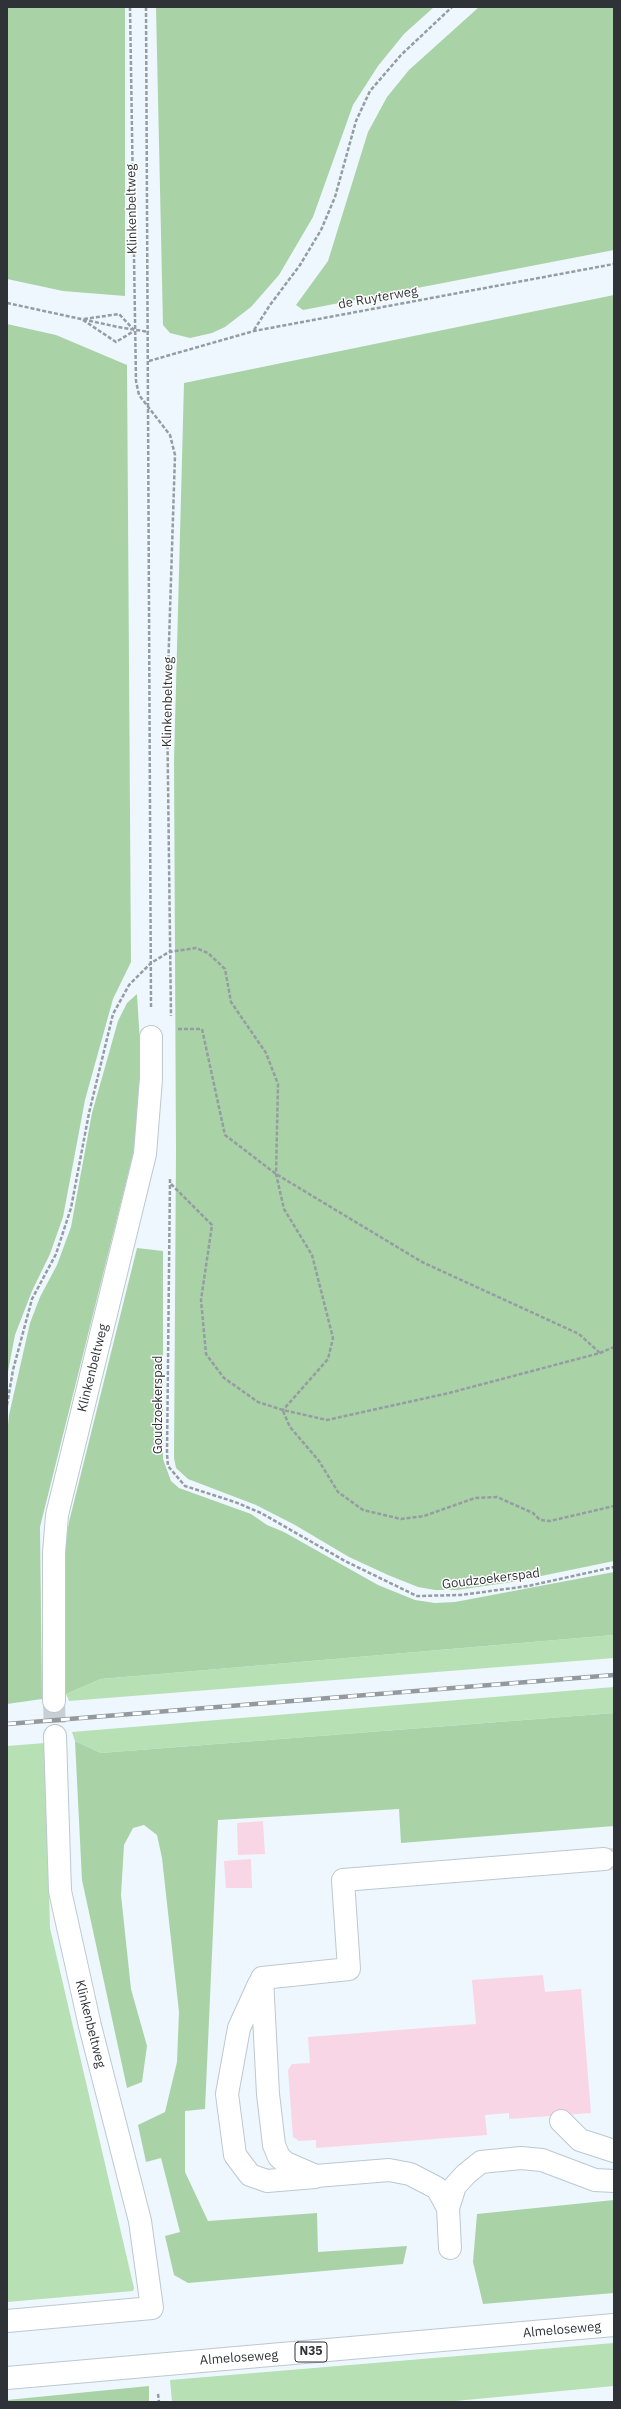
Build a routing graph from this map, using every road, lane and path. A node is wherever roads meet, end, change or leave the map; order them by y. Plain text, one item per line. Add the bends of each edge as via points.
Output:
1 (130, 7) edge
2 (146, 7) edge
3 (452, 7) edge
4 (614, 264) edge
5 (7, 303) edge
6 (81, 319) junction
7 (135, 330) junction
8 (254, 331) junction
9 (149, 332) junction
10 (149, 361) junction
11 (149, 408) junction
12 (169, 952) junction
13 (151, 963) junction
14 (170, 1004) dead end
15 (152, 1006) dead end
16 (161, 1033) joint
17 (276, 1174) junction
18 (170, 1176) dead end
19 (170, 1183) junction
20 (614, 1347) edge
21 (600, 1353) junction
22 (7, 1405) edge
23 (283, 1410) junction
24 (614, 1506) edge
25 (614, 1567) edge
26 (54, 1701) tunnel mouth
27 (55, 1736) tunnel mouth
28 (604, 1859) dead end
29 (262, 1978) junction
30 (561, 2121) dead end
31 (614, 2151) edge
32 (316, 2176) junction
33 (614, 2181) edge
34 (448, 2208) junction
35 (450, 2248) dead end
36 (7, 2321) edge
37 (614, 2325) edge
38 (7, 2378) edge

1 - 7 path, Klinkenbeltweg
2 - 9 path, Klinkenbeltweg
3 - 8 path via 401,55 370,91 356,120 334,197 321,230
4 - 8 path, de Ruyterweg
5 - 6 path
6 - 7 path
6 - 7 path via 118,314
6 - 7 path via 116,342
7 - 9 path
7 - 11 path, Klinkenbeltweg via 137,387
8 - 10 path, de Ruyterweg
9 - 10 path, Klinkenbeltweg
10 - 11 path, Klinkenbeltweg
11 - 12 path, Klinkenbeltweg via 170,435 175,455 167,704
11 - 13 path, Klinkenbeltweg
12 - 13 path
12 - 14 path, Klinkenbeltweg
12 - 17 path via 196,948 208,953 225,969 231,1002 266,1053 278,1084
13 - 15 path, Klinkenbeltweg
13 - 22 path via 129,985 114,1014 89,1113 71,1208 56,1254 32,1299 13,1370
16 - 17 path via 202,1029 225,1135
16 - 26 street, Klinkenbeltweg via 151,1079 145,1154 57,1515 54,1553
17 - 21 path via 422,1262 579,1334
17 - 23 path via 284,1210 312,1255 332,1338 328,1359
18 - 19 path, Goudzoekerspad
19 - 23 path via 212,1225 201,1300 206,1354 224,1378 258,1402
19 - 25 path, Goudzoekerspad via 167,1454 168,1466 185,1486 261,1513 345,1561 417,1596 462,1595 506,1589
20 - 21 path
21 - 23 path via 449,1393 327,1420
23 - 24 path via 290,1427 319,1460 338,1492 363,1510 401,1519 424,1516 475,1498 497,1497 533,1513 540,1520 550,1521
27 - 36 street, Klinkenbeltweg via 60,1891 88,2019 140,2221 152,2308
28 - 29 street via 343,1880 349,1969
29 - 32 street via 263,2042 274,2145 279,2157 286,2163
29 - 32 street via 240,2028 227,2094 235,2155 250,2176 267,2181
30 - 31 street via 580,2140
32 - 34 street via 389,2170 410,2174 437,2188
33 - 34 street via 595,2180 542,2160 521,2158 481,2162 455,2186
34 - 35 street
37 - 38 street, Almeloseweg / N35

